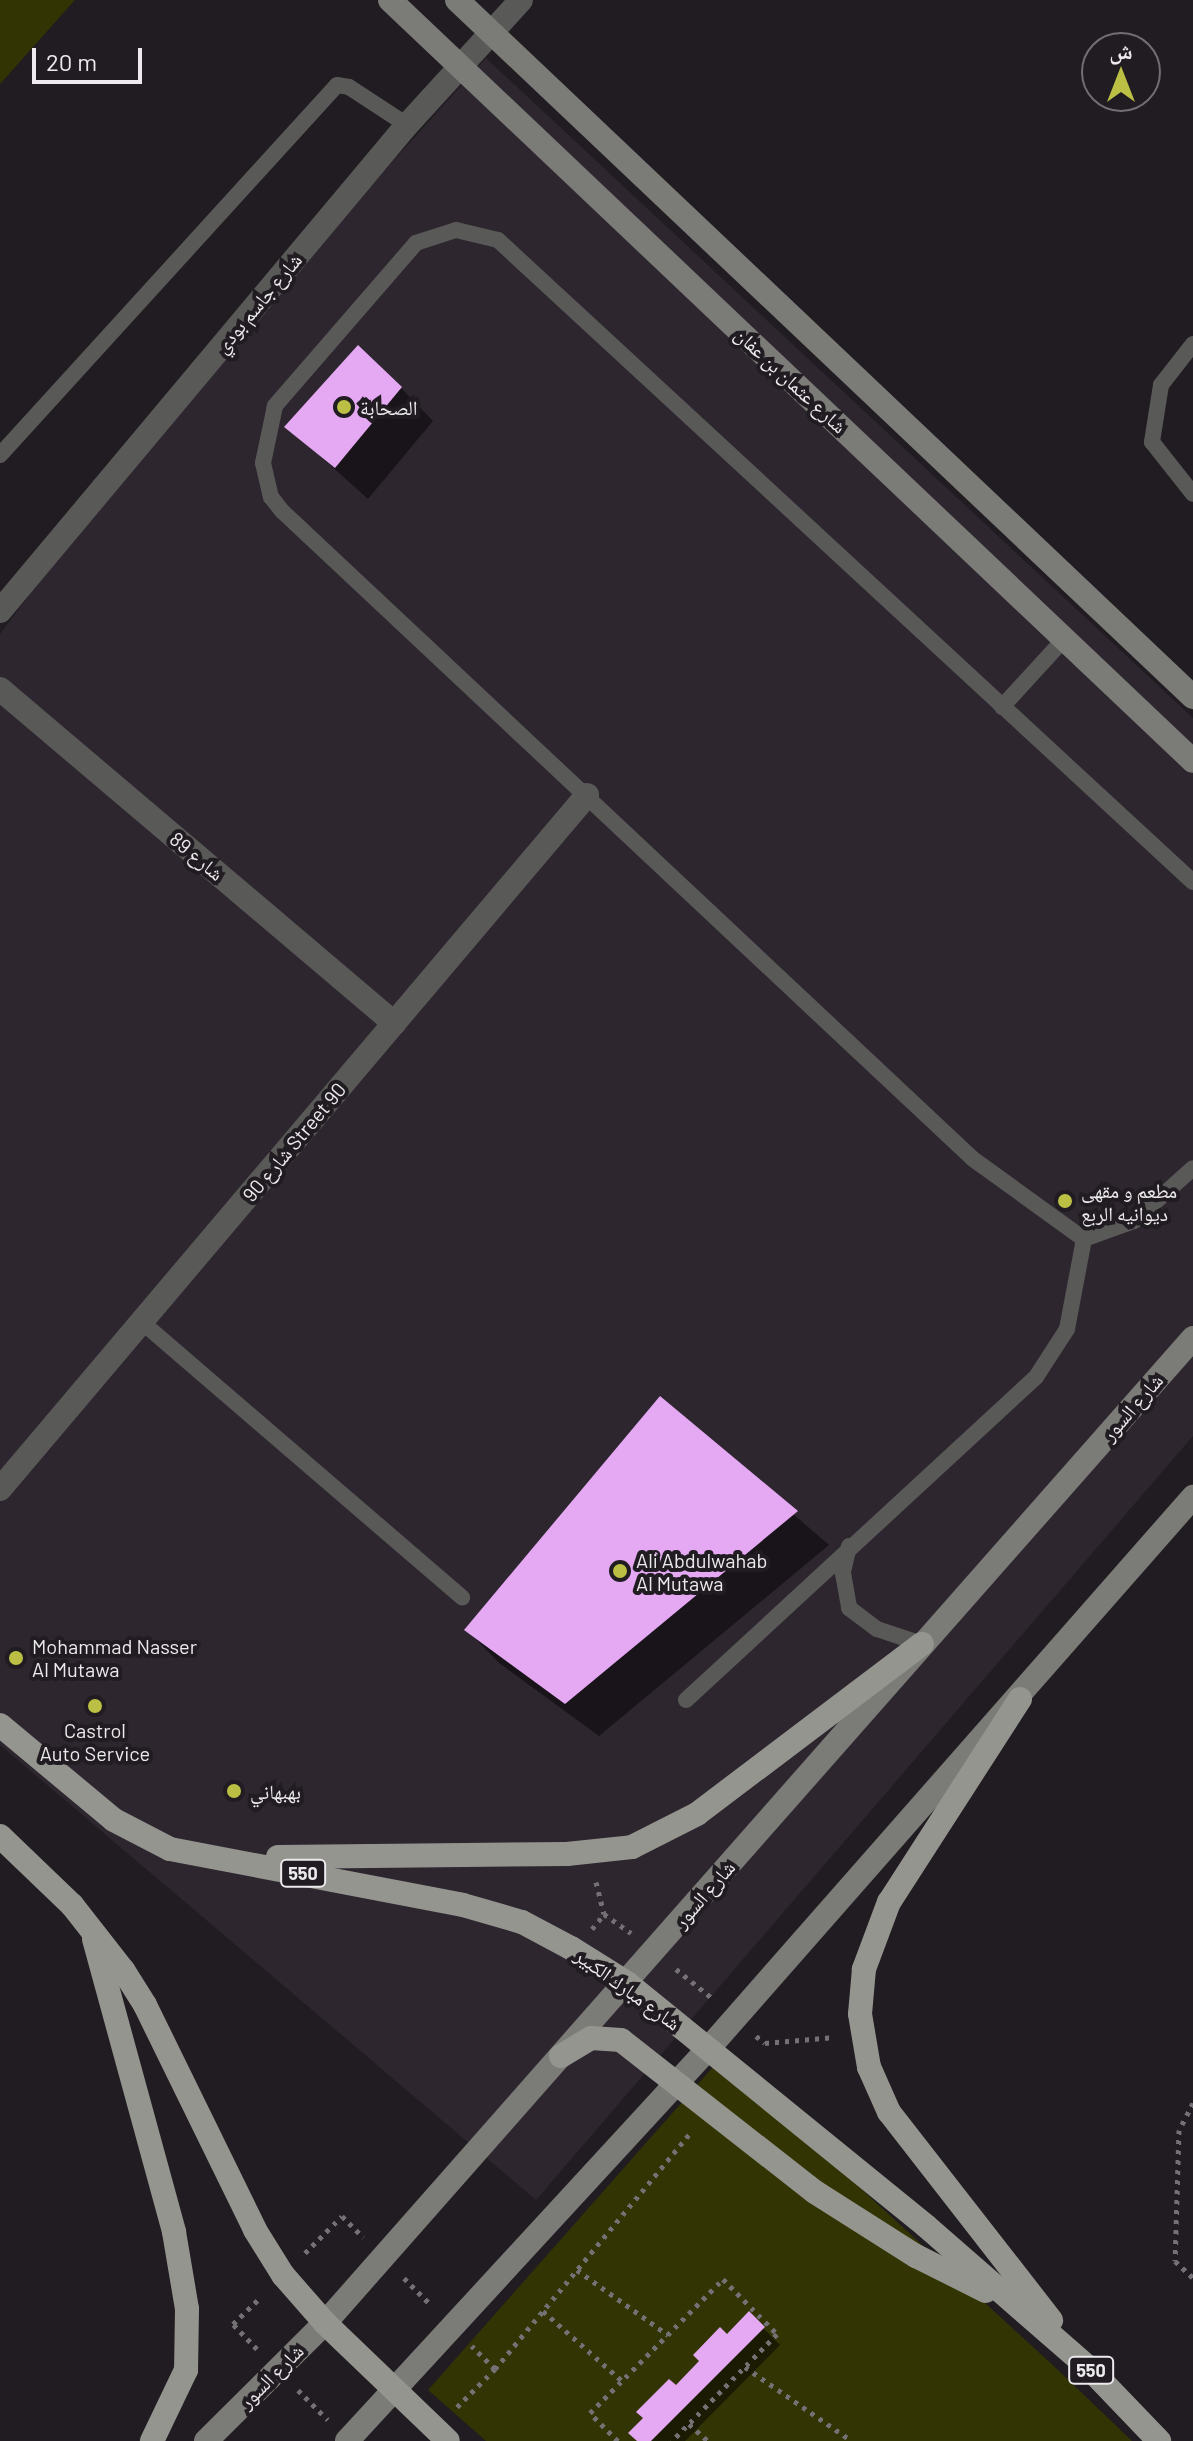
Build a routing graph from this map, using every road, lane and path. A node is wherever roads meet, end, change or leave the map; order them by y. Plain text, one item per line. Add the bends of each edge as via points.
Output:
1 (390, 0) edge
2 (457, 0) edge
3 (521, 0) edge
4 (491, 33) junction
5 (459, 67) junction
6 (407, 125) junction
7 (1193, 344) edge
8 (0, 455) edge
9 (1193, 494) edge
10 (0, 611) edge
11 (1064, 639) junction
12 (0, 689) edge
13 (1190, 689) edge
14 (1002, 707) junction
15 (1193, 761) edge
16 (587, 795) junction
17 (1193, 882) edge
18 (394, 1023) junction
19 (1193, 1168) edge
20 (1084, 1239) junction
21 (143, 1323) junction
22 (1189, 1341) edge
23 (0, 1489) edge
24 (1193, 1497) edge
25 (850, 1544) junction
26 (462, 1597) dead end
27 (922, 1644) junction
28 (1020, 1699) junction
29 (686, 1700) dead end
30 (0, 1725) edge
31 (0, 1836) edge
32 (590, 1854) junction
33 (207, 1858) junction
34 (92, 1929) junction
35 (655, 1951) junction
36 (627, 1983) junction
37 (735, 2018) junction
38 (864, 2035) junction
39 (765, 2043) junction
40 (708, 2049) junction
41 (561, 2056) junction
42 (739, 2074) junction
43 (677, 2083) junction
44 (1193, 2103) edge
45 (710, 2109) junction
46 (577, 2270) junction
47 (1193, 2278) edge
48 (1017, 2306) junction
49 (543, 2311) junction
50 (325, 2323) junction
51 (668, 2335) junction
52 (745, 2367) junction
53 (495, 2369) dead end
54 (1090, 2369) junction
55 (622, 2381) junction
56 (395, 2393) junction
57 (689, 2424) junction
58 (152, 2441) edge
59 (206, 2441) edge
60 (347, 2441) edge
61 (448, 2441) edge
62 (618, 2441) edge
63 (672, 2441) edge
64 (708, 2441) edge
65 (852, 2441) edge
66 (1159, 2441) edge

1 - 5 main road, شارع عثمان بن عفان
2 - 4 main road
3 - 4 street, شارع جاسم بودي
4 - 5 street, شارع جاسم بودي
4 - 13 main road
5 - 6 street, شارع جاسم بودي
5 - 11 main road, شارع عثمان بن عفان
6 - 8 lane via 349,87 337,85
6 - 10 street, شارع جاسم بودي
7 - 9 lane via 1161,385 1152,442
11 - 14 lane
11 - 15 main road, شارع عثمان بن عفان
12 - 18 street, شارع 89
14 - 16 lane via 508,246 483,232 445,232 406,251 281,394 263,444 265,480 282,511
14 - 17 lane
16 - 18 street, شارع 90 Street 90
16 - 20 lane via 973,1159
18 - 21 street, شارع 90 Street 90
19 - 20 lane via 1134,1221
20 - 25 lane via 1067,1329 1050,1361
21 - 23 street, شارع 90 Street 90
21 - 26 lane
22 - 27 main road, شارع السور
24 - 28 main road
25 - 27 lane via 843,1573 849,1608 877,1629
25 - 29 lane
27 - 32 main road via 678,1827 632,1847
27 - 35 main road, شارع السور
28 - 37 main road
28 - 38 main road via 878,1924 860,1992
30 - 33 main road, شارع مبارك الكبير / 550 via 124,1827 170,1849
31 - 34 main road
32 - 33 main road
32 - 35 path via 604,1914
33 - 36 main road, شارع مبارك الكبير / 550 via 376,1886 494,1913 546,1933
34 - 50 main road via 145,2005 255,2230 283,2275
34 - 58 main road via 183,2272 186,2370
35 - 36 main road, شارع السور
35 - 37 path
36 - 40 main road, شارع مبارك الكبير / 550
36 - 41 main road, شارع السور
37 - 39 path
37 - 40 main road
38 - 39 path
38 - 54 main road via 877,2089 905,2137
39 - 42 path
40 - 42 main road, شارع مبارك الكبير / 550
40 - 43 main road
41 - 43 main road via 584,2040 613,2037
41 - 50 main road, شارع السور
42 - 48 main road, شارع مبارك الكبير / 550
43 - 45 main road
43 - 56 main road
44 - 47 path via 1179,2130 1175,2261
45 - 46 path
45 - 48 main road via 846,2214
46 - 49 path
46 - 51 path
48 - 54 main road, شارع مبارك الكبير / 550
49 - 53 path
49 - 55 path
50 - 56 main road
50 - 59 main road, شارع السور
51 - 52 path via 723,2279 777,2334
51 - 55 path
52 - 57 path
52 - 65 path
54 - 66 main road, شارع مبارك الكبير / 550
55 - 62 path via 590,2413
56 - 60 main road
56 - 61 main road
57 - 63 path
57 - 64 path

